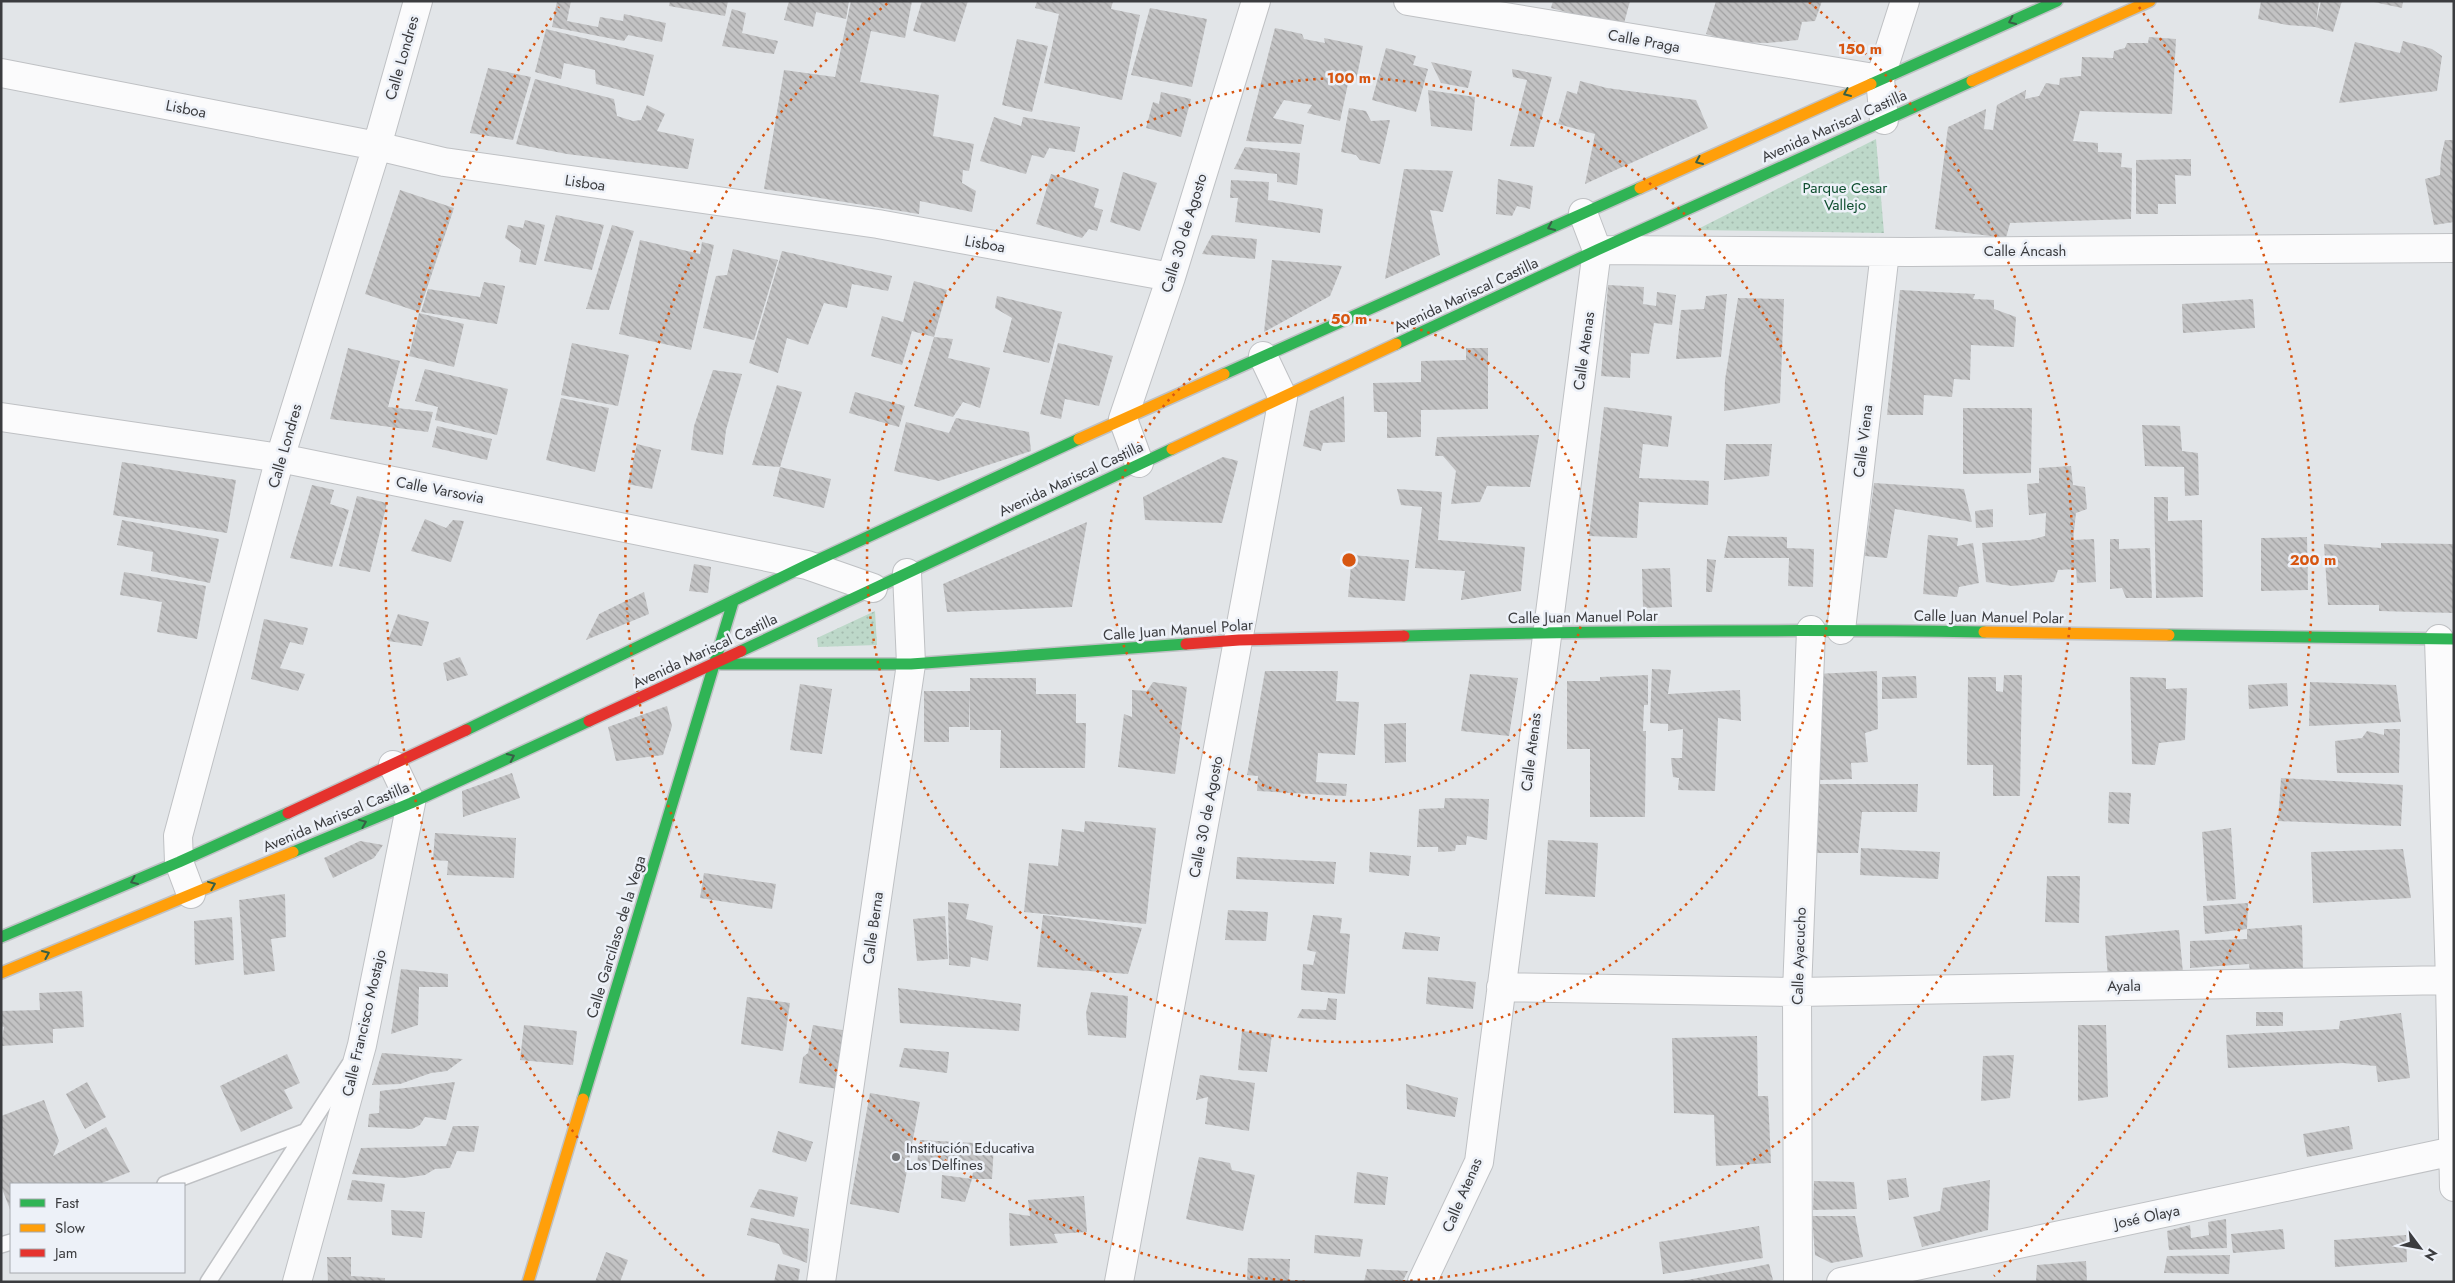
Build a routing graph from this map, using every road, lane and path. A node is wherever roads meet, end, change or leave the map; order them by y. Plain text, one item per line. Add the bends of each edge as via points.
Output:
1 (418, 1) edge
2 (1256, 1) edge
3 (1408, 1) edge
4 (1905, 1) edge
5 (2056, 1) edge
6 (2150, 1) edge
7 (1, 73) edge
8 (1880, 79) junction
9 (1884, 120) junction
10 (377, 146) junction
11 (1583, 213) junction
12 (2454, 248) edge
13 (1597, 250) junction
14 (1885, 252) junction
15 (1170, 277) junction
16 (1263, 356) junction
17 (1283, 398) junction
18 (1, 417) edge
19 (1123, 419) junction
20 (280, 458) junction
21 (1139, 463) junction
22 (807, 565) junction
23 (907, 573) junction
24 (873, 588) junction
25 (733, 602) junction
26 (1811, 630) junction
27 (1841, 630) junction
28 (1547, 632) junction
29 (2447, 639) edge
30 (1239, 640) junction
31 (714, 664) junction
32 (911, 664) junction
33 (393, 765) junction
34 (411, 803) junction
35 (179, 862) junction
36 (191, 894) junction
37 (1, 937) edge
38 (1, 973) edge
39 (2450, 980) junction
40 (1501, 987) junction
41 (1797, 992) junction
42 (362, 1045) junction
43 (304, 1132) junction
44 (2454, 1151) edge
45 (168, 1183) edge
46 (2454, 1187) edge
47 (208, 1282) edge
48 (297, 1282) edge
49 (528, 1282) edge
50 (821, 1282) edge
51 (1119, 1282) edge
52 (1422, 1282) edge
53 (1798, 1282) edge
54 (1841, 1282) edge

1 - 10 street, Calle Londres
2 - 15 street, Calle 30 de Agosto
3 - 8 street, Calle Praga
4 - 8 street
5 -> 8 main road, Avenida Mariscal Castilla
6 - 9 main road, Avenida Mariscal Castilla
7 - 10 street, Lisboa
8 - 9 street
8 -> 11 main road, Avenida Mariscal Castilla
9 - 13 main road, Avenida Mariscal Castilla
10 - 15 street, Lisboa via 444,162 878,224
10 - 20 street, Calle Londres
11 - 13 street, Calle Atenas
11 -> 16 main road, Avenida Mariscal Castilla
12 - 14 street, Calle Áncash
13 - 14 street, Calle Áncash
13 - 17 main road, Avenida Mariscal Castilla
13 - 28 street, Calle Atenas
14 - 27 street, Calle Viena
15 - 19 street, Calle 30 de Agosto
16 - 17 street
16 - 19 main road, Avenida Mariscal Castilla
17 - 21 main road, Avenida Mariscal Castilla
17 - 30 street, Calle 30 de Agosto
18 - 20 street, Calle Varsovia
19 - 21 street
19 - 22 main road, Avenida Mariscal Castilla
20 - 22 street, Calle Varsovia
20 - 35 street, Calle Londres via 178,836
21 - 23 main road, Avenida Mariscal Castilla
22 - 24 street, Calle Varsovia
22 - 25 main road, Avenida Mariscal Castilla
23 - 24 main road, Avenida Mariscal Castilla
23 - 32 street, Calle Berna
24 - 31 main road, Avenida Mariscal Castilla
25 - 31 main road, Calle Garcilaso de la Vega
25 - 33 main road, Avenida Mariscal Castilla
26 - 27 main road, Calle Juan Manuel Polar
26 - 28 main road, Calle Juan Manuel Polar
26 - 41 street, Calle Ayacucho
27 - 29 main road, Calle Juan Manuel Polar
28 - 30 main road, Calle Juan Manuel Polar
28 - 40 street, Calle Atenas
29 - 39 street
30 - 32 main road, Calle Juan Manuel Polar
30 - 51 street, Calle 30 de Agosto
31 - 32 main road, Calle Juan Manuel Polar
34 -> 31 main road, Avenida Mariscal Castilla
31 - 49 main road, Calle Garcilaso de la Vega
32 - 50 street, Calle Berna
33 - 34 street
33 - 35 main road, Avenida Mariscal Castilla
36 -> 34 main road, Avenida Mariscal Castilla
34 - 42 street, Calle Francisco Mostajo
35 - 36 street, Calle Londres
35 -> 37 main road, Avenida Mariscal Castilla
38 -> 36 main road, Avenida Mariscal Castilla
39 - 41 street, Ayala
39 - 44 street
40 - 41 street, Ayala
40 - 52 street, Calle Atenas via 1479,1162
41 - 53 street, Calle Ayacucho
42 - 43 lane
42 - 48 street, Calle Francisco Mostajo
43 - 45 lane
43 - 47 lane
44 - 46 street
44 - 54 street, José Olaya

